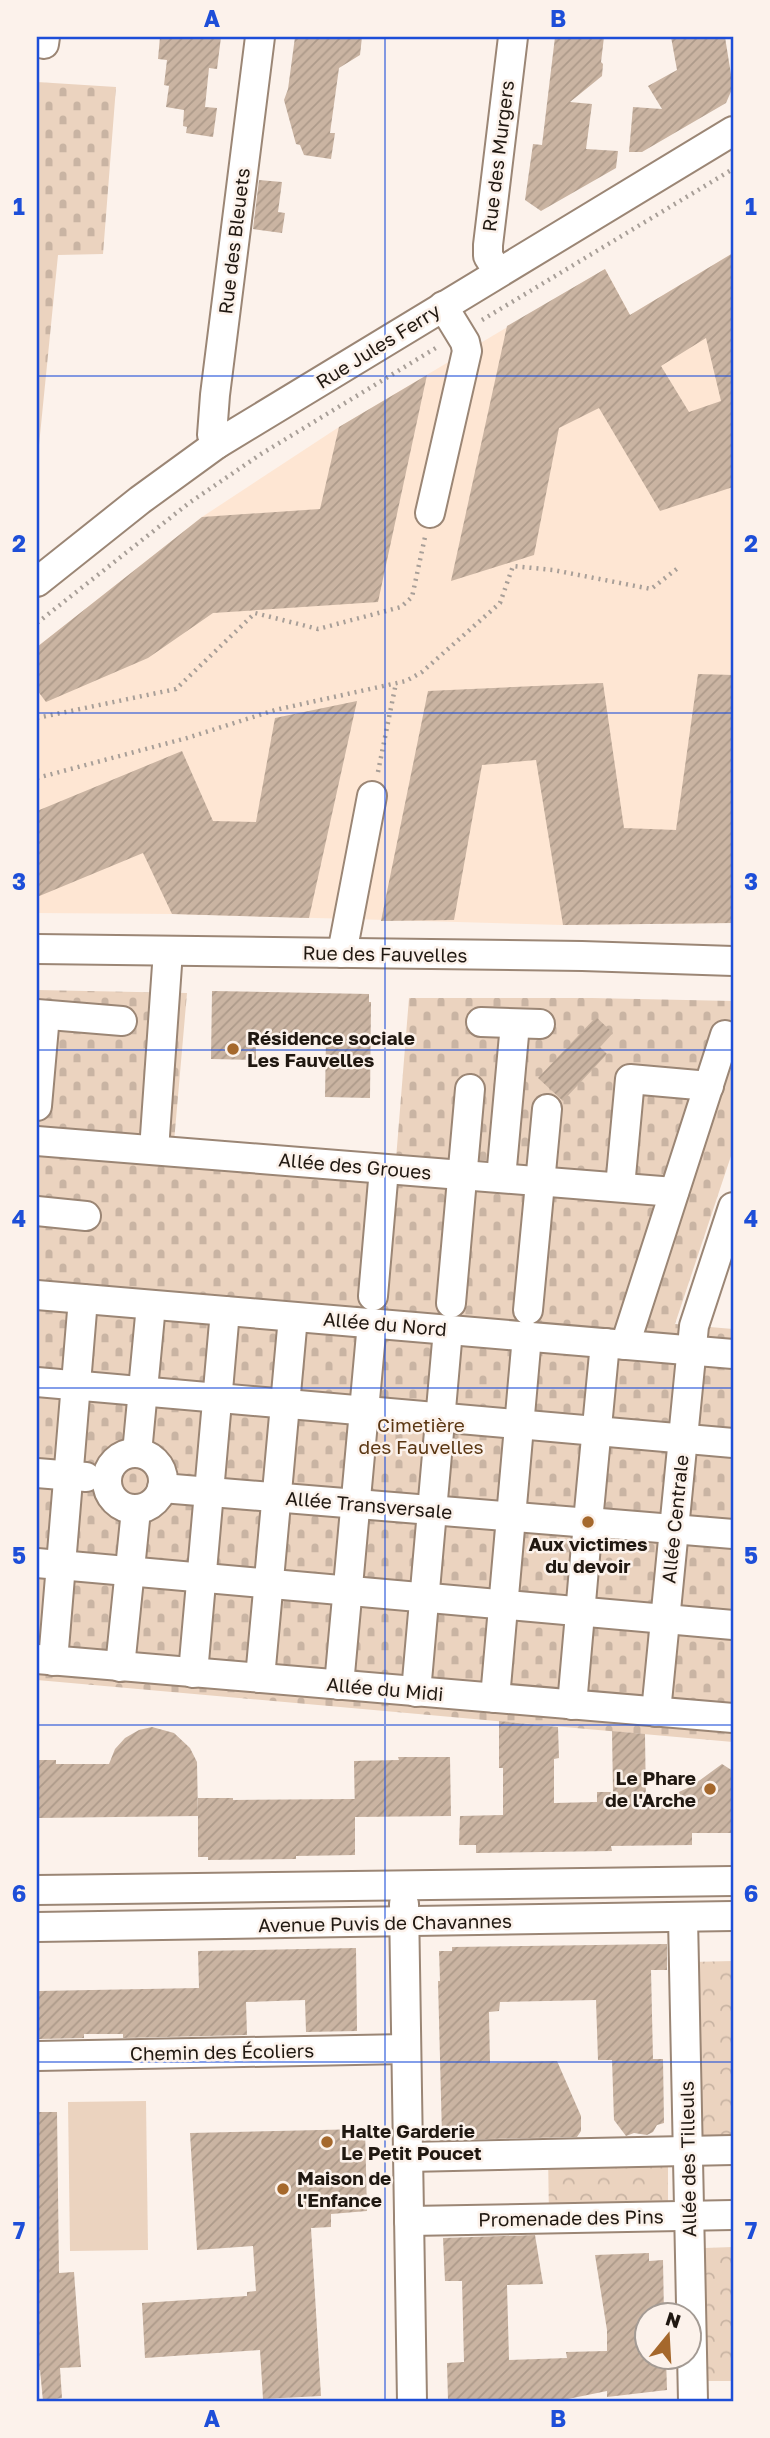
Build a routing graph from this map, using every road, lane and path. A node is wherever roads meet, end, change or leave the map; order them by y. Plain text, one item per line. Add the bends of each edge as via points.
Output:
1 (260, 37) edge
2 (513, 37) edge
3 (733, 131) edge
4 (733, 169) edge
5 (498, 272) junction
6 (443, 306) junction
7 (460, 334) junction
8 (217, 444) junction
9 (430, 513) joint
10 (678, 568) dead end
11 (37, 582) edge
12 (37, 623) edge
13 (396, 683) junction
14 (37, 718) edge
15 (37, 778) edge
16 (372, 796) joint
17 (37, 949) edge
18 (168, 951) junction
19 (342, 953) junction
20 (733, 961) edge
21 (41, 1015) edge
22 (122, 1021) dead end
23 (481, 1022) dead end
24 (725, 1035) dead end
25 (709, 1086) junction
26 (470, 1089) dead end
27 (37, 1107) edge
28 (547, 1108) dead end
29 (37, 1141) edge
30 (154, 1150) junction
31 (384, 1169) junction
32 (463, 1175) junction
33 (501, 1178) junction
34 (539, 1181) junction
35 (620, 1188) junction
36 (674, 1192) junction
37 (733, 1207) edge
38 (37, 1212) edge
39 (86, 1216) dead end
40 (37, 1295) edge
41 (83, 1299) junction
42 (150, 1305) junction
43 (372, 1310) junction
44 (225, 1311) junction
45 (449, 1316) junction
46 (293, 1317) junction
47 (528, 1323) junction
48 (693, 1338) junction
49 (615, 1344) junction
50 (733, 1354) edge
51 (37, 1382) edge
52 (76, 1385) junction
53 (143, 1391) junction
54 (217, 1398) junction
55 (285, 1404) junction
56 (364, 1411) junction
57 (440, 1418) junction
58 (519, 1424) junction
59 (597, 1431) junction
60 (683, 1438) junction
61 (733, 1443) edge
62 (138, 1453) junction
63 (37, 1473) edge
64 (68, 1475) junction
65 (107, 1478) junction
66 (162, 1488) junction
67 (209, 1492) junction
68 (276, 1498) junction
69 (356, 1504) junction
70 (136, 1510) junction
71 (432, 1510) junction
72 (511, 1516) junction
73 (588, 1522) junction
74 (674, 1529) junction
75 (733, 1534) edge
76 (49, 1564) edge
77 (129, 1572) junction
78 (201, 1578) junction
79 (269, 1584) junction
80 (347, 1591) junction
81 (424, 1597) junction
82 (503, 1604) junction
83 (580, 1611) junction
84 (665, 1619) junction
85 (733, 1625) edge
86 (45, 1660) edge
87 (120, 1667) junction
88 (193, 1673) junction
89 (260, 1678) junction
90 (339, 1685) junction
91 (416, 1692) junction
92 (495, 1698) junction
93 (572, 1705) junction
94 (656, 1712) junction
95 (733, 1718) edge
96 (733, 1881) edge
97 (403, 1886) junction
98 (37, 1890) edge
99 (733, 1916) edge
100 (683, 1918) junction
101 (404, 1922) junction
102 (37, 1927) edge
103 (407, 2049) junction
104 (37, 2056) edge
105 (733, 2150) edge
106 (688, 2151) junction
107 (408, 2157) junction
108 (733, 2215) edge
109 (689, 2216) junction
110 (409, 2221) junction
111 (412, 2401) edge
112 (693, 2401) edge

1 - 8 street, Rue des Bleuets via 215,395 212,435
2 - 5 street, Rue des Murgers via 488,245 488,256
3 - 5 street, Rue Jules Ferry
4 - 7 path
5 - 6 street, Rue Jules Ferry
6 - 7 street
6 - 8 street, Rue Jules Ferry
7 - 9 street via 466,360
7 - 12 path via 189,503
8 - 11 street, Rue Jules Ferry
9 - 14 path via 412,597 401,607 318,629 255,613 176,689
10 - 13 path via 651,589 513,566 499,603 422,672
13 - 15 path via 275,710
13 - 16 path
16 - 19 street
17 - 18 street, Rue des Fauvelles
18 - 19 street, Rue des Fauvelles
18 - 30 street
19 - 20 street, Rue des Fauvelles
21 - 22 street
21 - 27 street
23 - 33 street via 527,1024
24 - 25 street
25 - 35 street via 630,1079
25 - 36 street
26 - 32 street
28 - 34 street
29 - 30 street, Allée des Groues
30 - 31 street, Allée des Groues
31 - 32 street, Allée des Groues
31 - 43 street
32 - 33 street, Allée des Groues
32 - 45 street
33 - 34 street, Allée des Groues
34 - 35 street, Allée des Groues
34 - 47 street
35 - 36 street, Allée des Groues
36 - 49 street
37 - 48 street, Allée Centrale
38 - 39 street
40 - 41 street, Allée du Nord
41 - 42 street, Allée du Nord
41 - 52 street
42 - 44 street, Allée du Nord
42 - 53 street
43 - 45 street, Allée du Nord
43 - 46 street, Allée du Nord
43 - 56 street
44 - 46 street, Allée du Nord
44 - 54 street
45 - 47 street, Allée du Nord
45 - 57 street
46 - 55 street
47 - 49 street, Allée du Nord
47 - 58 street
48 - 49 street, Allée du Nord
48 - 50 street, Allée du Nord
48 - 60 street, Allée Centrale
49 - 59 street
51 - 52 street
52 - 53 street
52 - 64 street
53 - 54 street
53 - 62 street
54 - 55 street
54 - 67 street
55 - 56 street
55 - 68 street
56 - 57 street
56 - 69 street
57 - 58 street
57 - 71 street
58 - 59 street
58 - 72 street
59 - 60 street
59 - 73 street
60 - 61 street
60 - 74 street, Allée Centrale
62 - 65 street via 117,1459
62 - 66 street via 158,1465
63 - 64 street
64 - 65 street
64 - 76 street
65 - 70 street via 111,1497
66 - 67 street, Allée Transversale
66 - 70 street via 152,1503
67 - 68 street, Allée Transversale
67 - 78 street
68 - 69 street, Allée Transversale
68 - 79 street
69 - 71 street, Allée Transversale
69 - 80 street
70 - 77 street
71 - 72 street, Allée Transversale
71 - 81 street
72 - 73 street, Allée Transversale
72 - 82 street
73 - 74 street, Allée Transversale
73 - 83 street
74 - 75 street, Allée Transversale
74 - 84 street, Allée Centrale
76 - 77 street
76 - 86 street
77 - 78 street
77 - 87 street
78 - 79 street
78 - 88 street
79 - 80 street
79 - 89 street
80 - 81 street
80 - 90 street
81 - 82 street
81 - 91 street
82 - 83 street
82 - 92 street
83 - 84 street
83 - 93 street
84 - 85 street
84 - 94 street, Allée Centrale
86 - 87 street, Allée du Midi
87 - 88 street, Allée du Midi
88 - 89 street, Allée du Midi
89 - 90 street, Allée du Midi
90 - 91 street, Allée du Midi
91 - 92 street, Allée du Midi
92 - 93 street, Allée du Midi
93 - 94 street, Allée du Midi
94 - 95 street, Allée du Midi
96 - 97 street, Avenue Puvis de Chavannes
97 - 98 street, Avenue Puvis de Chavannes
97 - 101 street
99 - 100 street, Avenue Puvis de Chavannes
100 - 101 street, Avenue Puvis de Chavannes
100 - 106 street, Allée des Tilleuls
101 - 102 street, Avenue Puvis de Chavannes
101 - 103 street
103 - 104 street, Chemin des Écoliers
103 - 107 street
105 - 106 street
106 - 107 street
106 - 109 street, Allée des Tilleuls
107 - 110 street
108 - 109 street, Promenade des Pins
109 - 110 street, Promenade des Pins
109 - 112 street, Allée des Tilleuls
110 - 111 street

